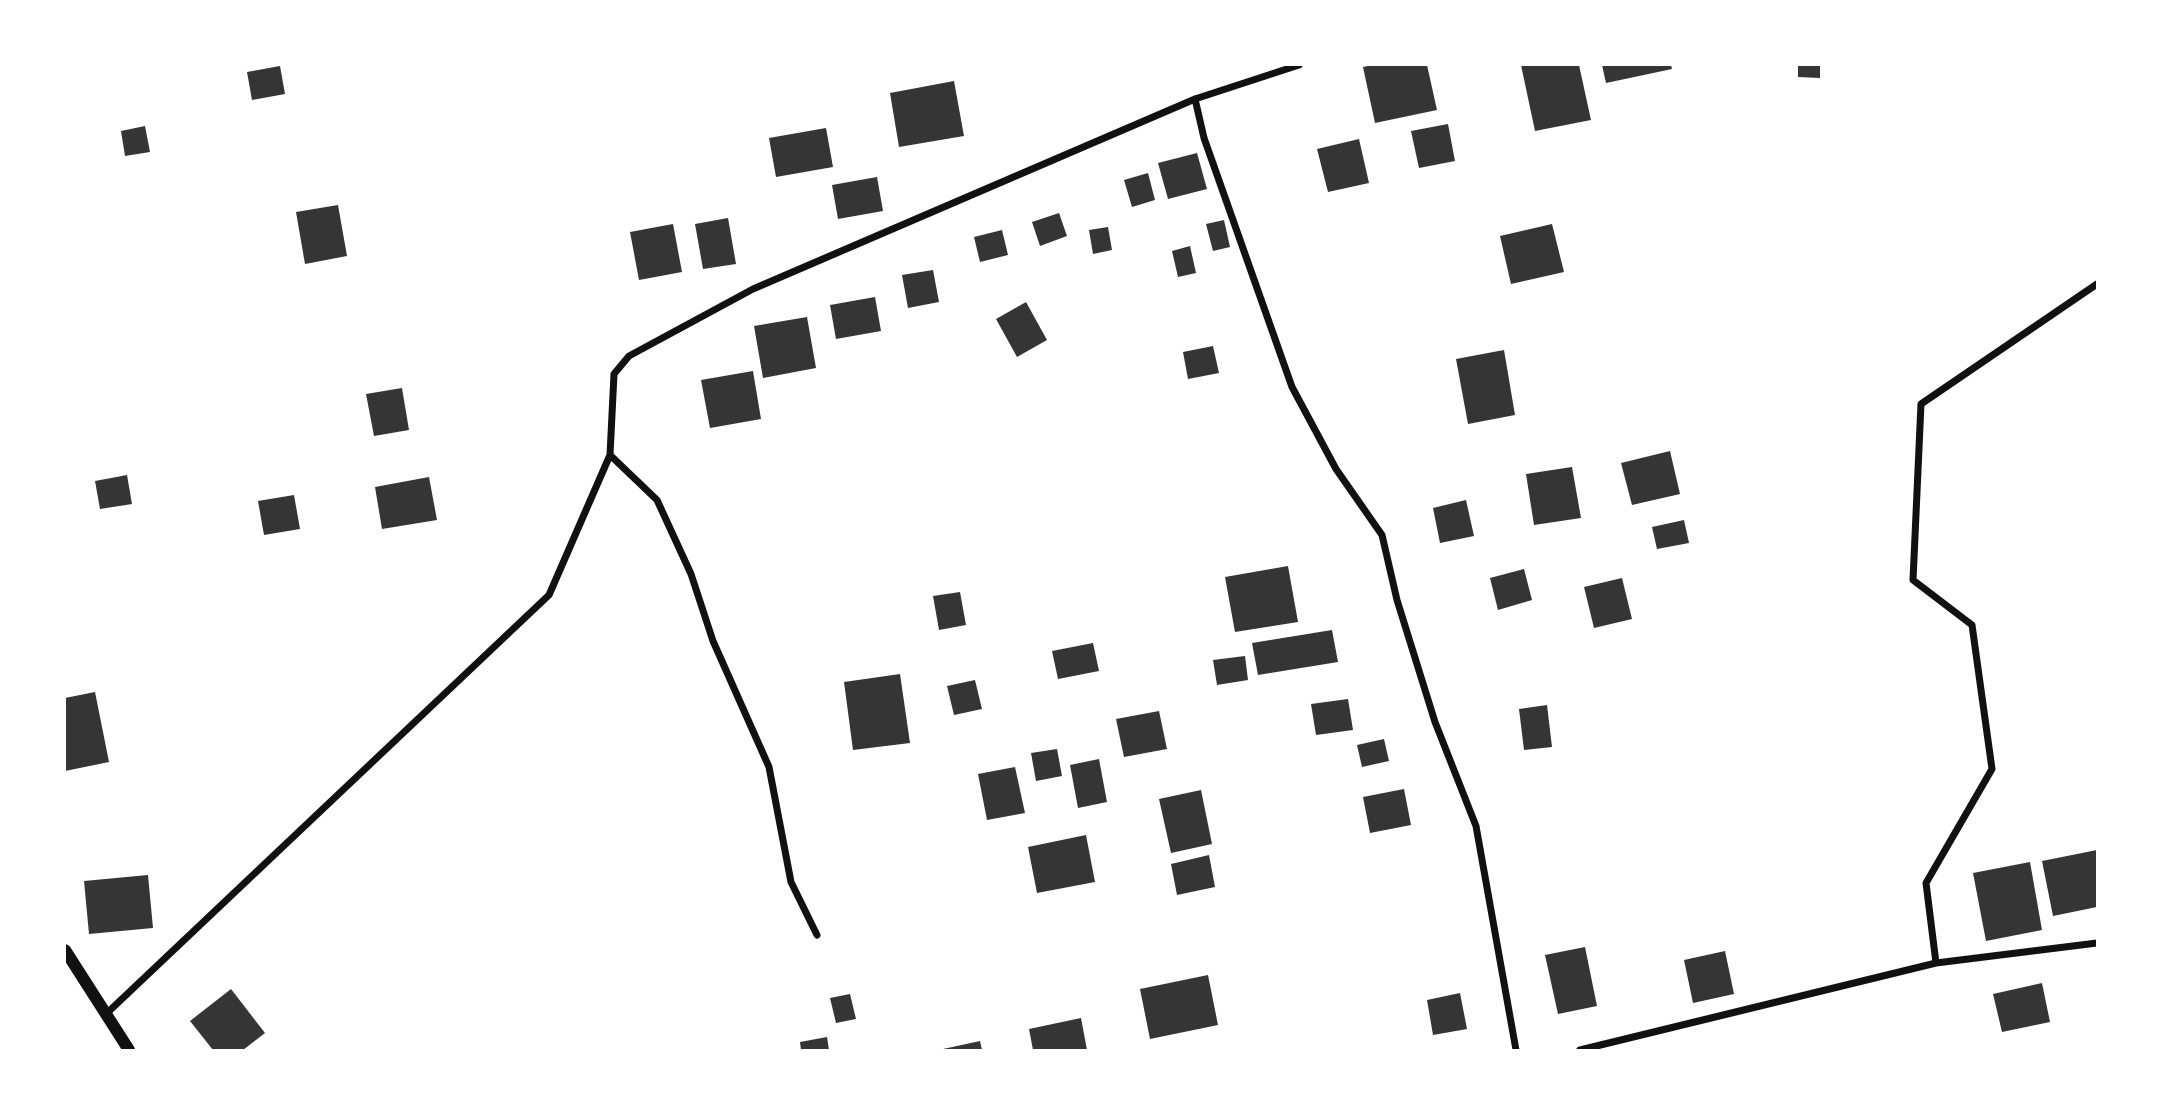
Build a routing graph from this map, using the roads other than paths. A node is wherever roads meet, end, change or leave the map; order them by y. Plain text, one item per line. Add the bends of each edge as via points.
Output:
1 (1299, 65) edge
2 (1195, 99) junction
3 (2097, 284) edge
4 (610, 455) junction
5 (817, 936) dead end
6 (2097, 943) edge
7 (65, 950) edge
8 (1936, 963) junction
9 (106, 1014) junction
10 (129, 1050) edge
11 (1516, 1050) edge
12 (1580, 1050) edge

1 - 2 street
2 - 4 street via 752,289 629,356 614,374
2 - 11 street via 1204,138 1292,387 1336,469 1382,535 1435,722 1476,826
3 - 8 street via 1921,404 1913,580 1972,625 1992,769 1926,883
4 - 5 street via 657,500 691,574 713,641 769,767 791,882
4 - 9 street via 550,595
6 - 8 street
7 - 9 street
8 - 12 street
9 - 10 street

